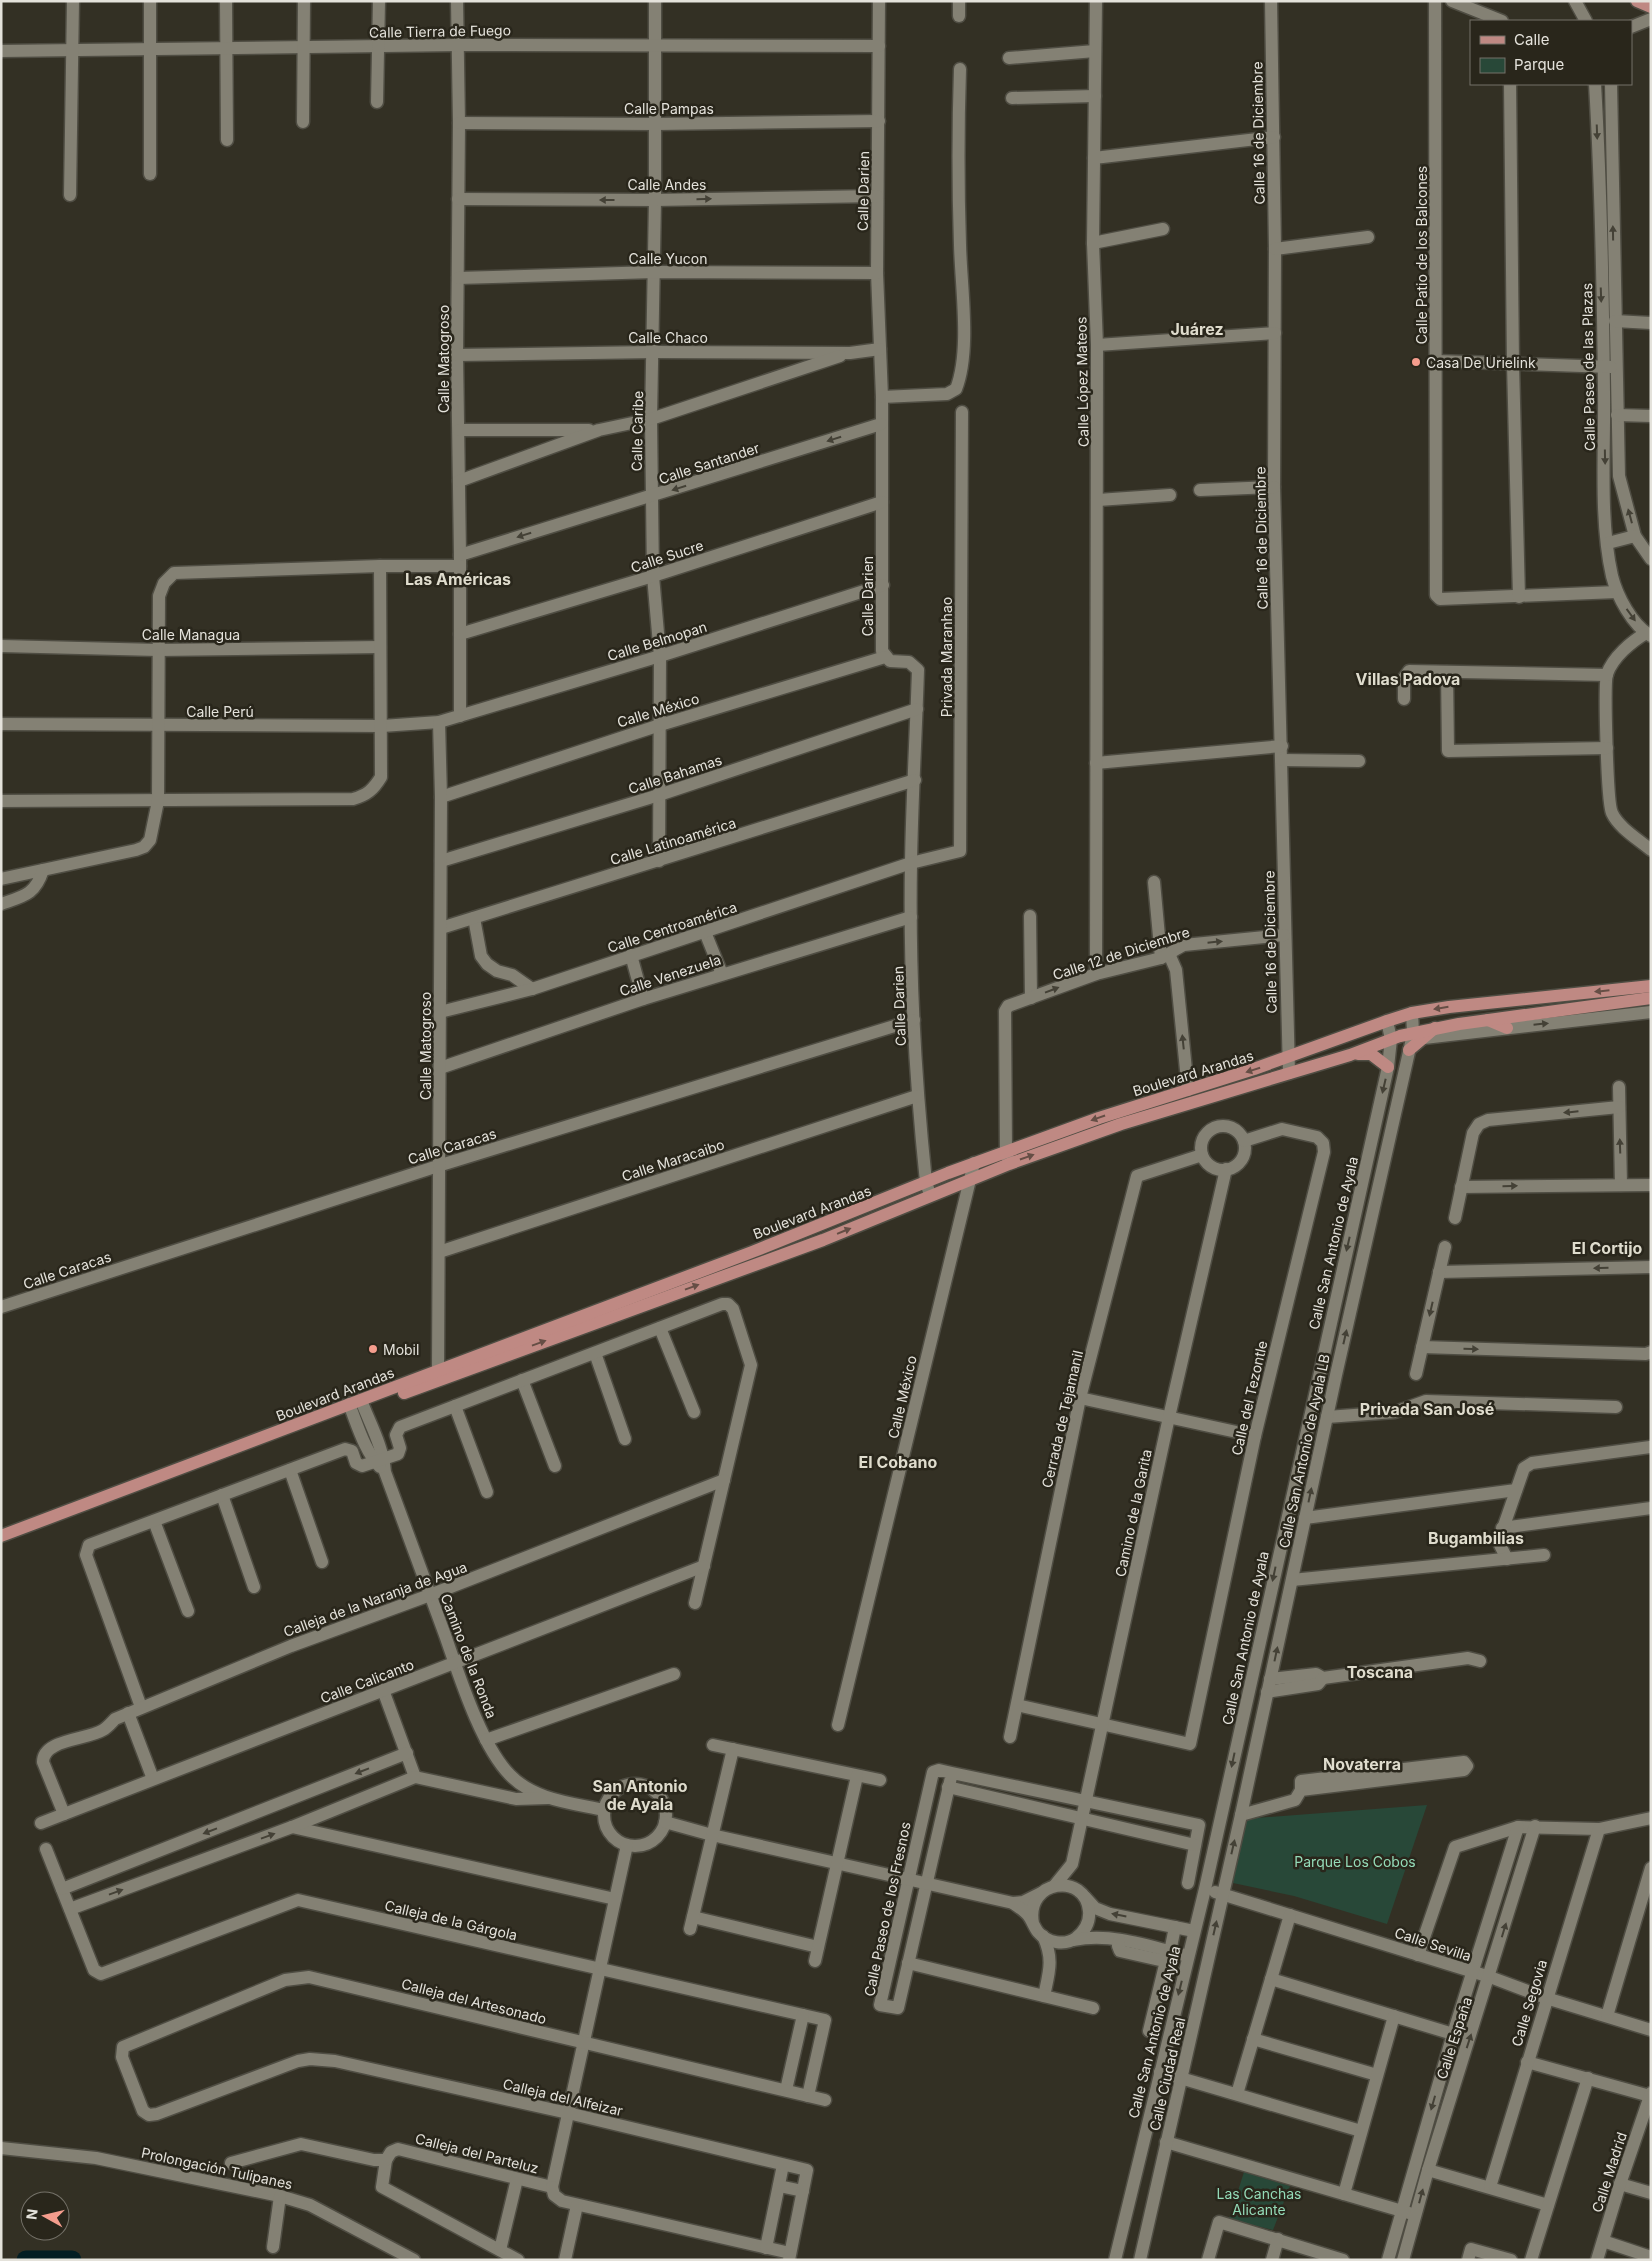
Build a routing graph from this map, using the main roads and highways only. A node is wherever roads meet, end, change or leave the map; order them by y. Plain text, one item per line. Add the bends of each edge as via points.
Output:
1 (1637, 1) edge
2 (1651, 7) edge
3 (1651, 986) edge
4 (1651, 998) edge
5 (1488, 1020) junction
6 (1507, 1028) road end
7 (1350, 1055) junction
8 (1388, 1067) road end
9 (1008, 1158) junction
10 (928, 1188) junction
11 (357, 1406) junction
12 (1, 1536) edge
13 (1, 1542) edge

1 - 2 main road
3 -> 9 main road, Boulevard Arandas via 1412,1013 1287,1058 1100,1118
4 - 5 main road, Boulevard Arandas
5 - 6 main road
5 - 7 main road, Boulevard Arandas via 1391,1039
7 - 8 main road via 1371,1054
9 -> 7 main road, Boulevard Arandas
9 - 10 main road, Boulevard Arandas via 970,1178
9 - 10 main road, Boulevard Arandas via 974,1164
10 - 11 main road, Boulevard Arandas via 438,1370
11 -> 10 main road, Boulevard Arandas via 823,1240
11 - 12 main road, Boulevard Arandas
11 - 13 main road, Boulevard Arandas

